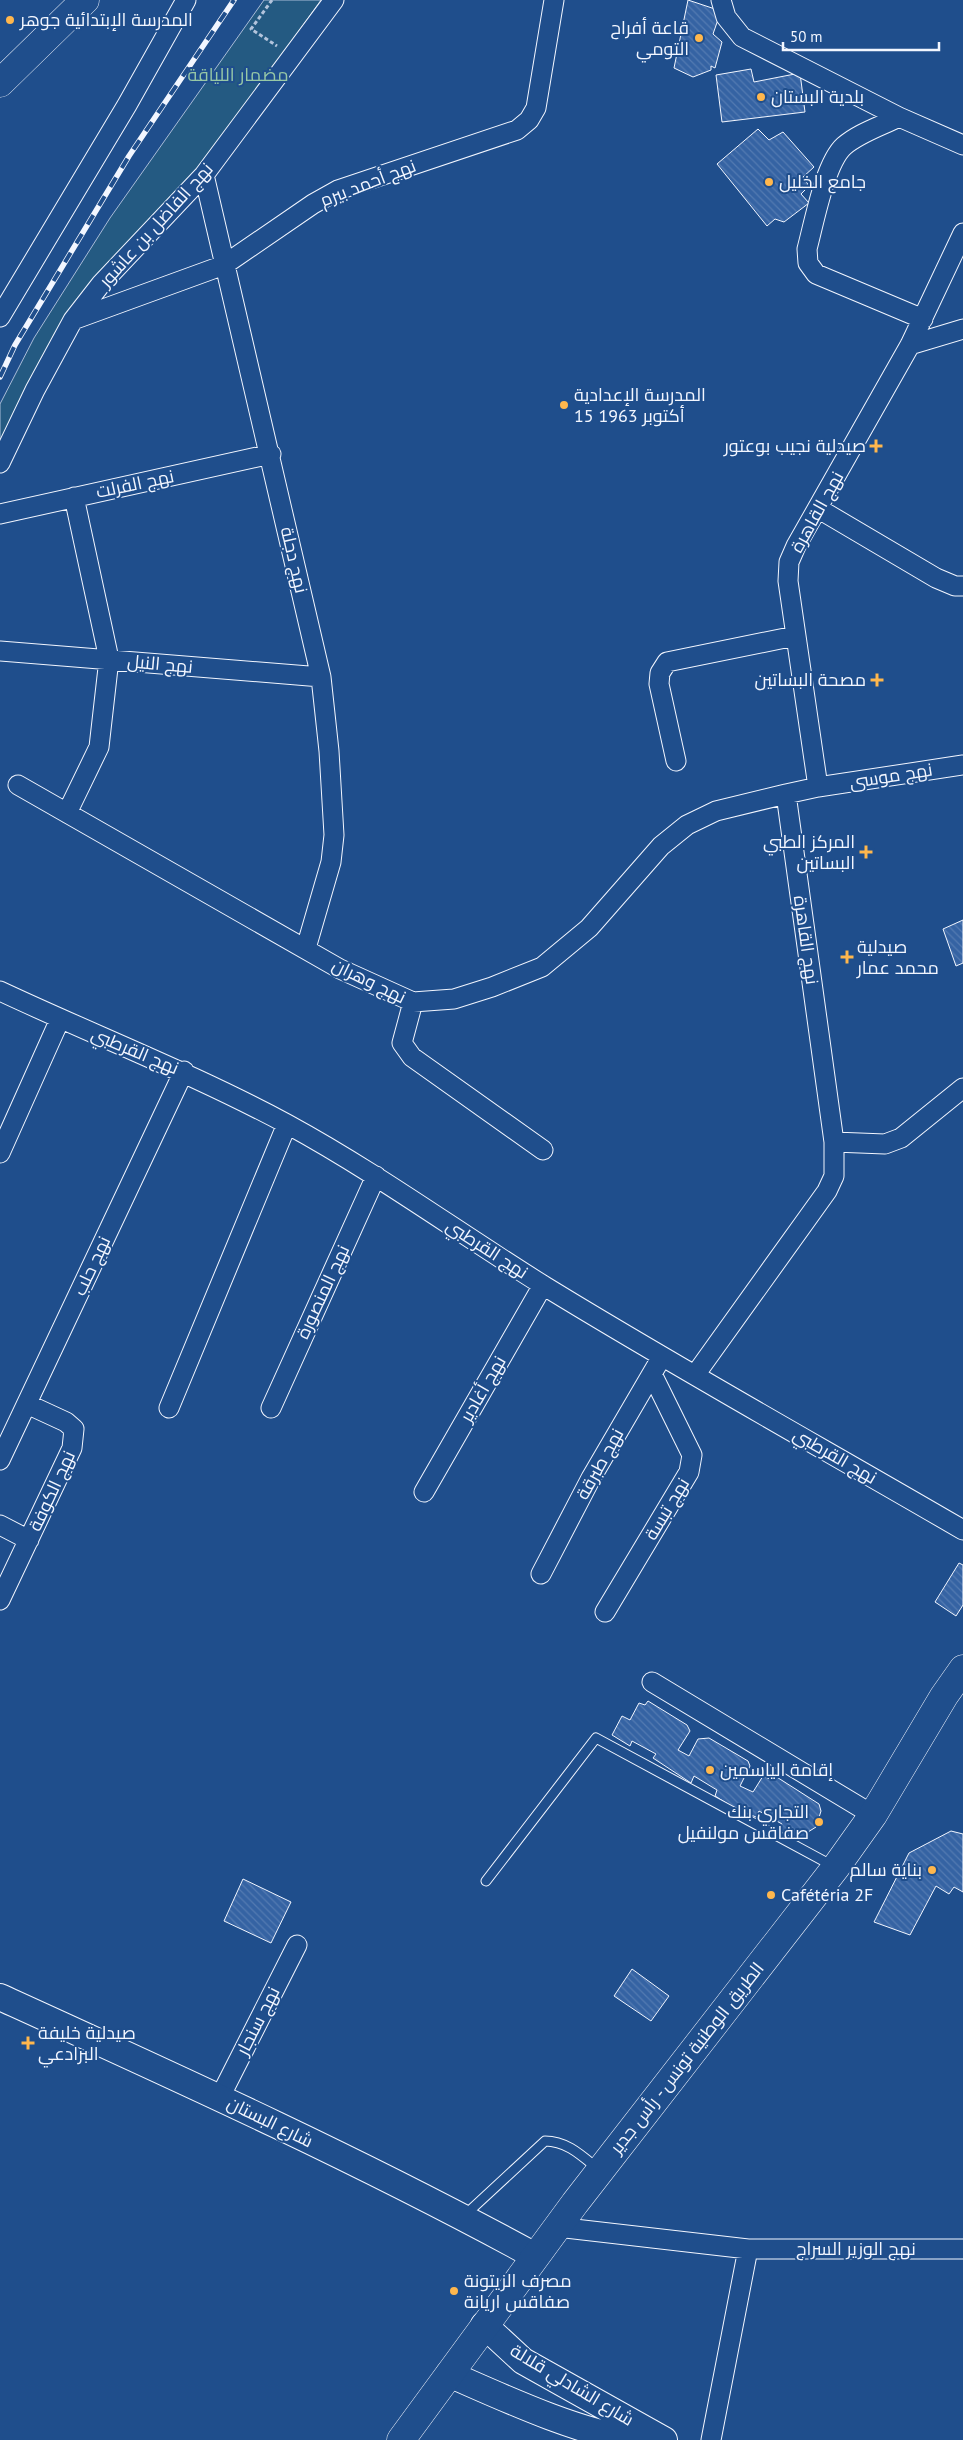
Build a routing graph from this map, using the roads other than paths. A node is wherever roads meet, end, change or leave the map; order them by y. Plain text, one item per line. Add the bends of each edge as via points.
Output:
1 (85, 0) edge
2 (186, 0) edge
3 (334, 0) edge
4 (554, 0) edge
5 (721, 0) edge
6 (0, 83) edge
7 (898, 117) junction
8 (963, 145) edge
9 (204, 174) junction
10 (963, 233) edge
11 (224, 265) junction
12 (0, 317) edge
13 (923, 319) junction
14 (73, 320) junction
15 (963, 329) edge
16 (910, 345) junction
17 (271, 454) junction
18 (0, 463) edge
19 (74, 497) junction
20 (819, 508) junction
21 (0, 514) edge
22 (963, 586) edge
23 (795, 636) junction
24 (0, 651) edge
25 (109, 659) junction
26 (321, 677) junction
27 (676, 761) dead end
28 (963, 765) edge
29 (18, 785) dead end
30 (818, 787) junction
31 (786, 794) junction
32 (67, 813) junction
33 (306, 948) junction
34 (0, 991) edge
35 (413, 1002) junction
36 (60, 1019) junction
37 (184, 1071) junction
38 (963, 1088) edge
39 (287, 1124) junction
40 (834, 1142) junction
41 (543, 1150) dead end
42 (0, 1153) edge
43 (376, 1176) junction
44 (543, 1285) junction
45 (661, 1356) junction
46 (652, 1374) junction
47 (695, 1375) junction
48 (27, 1404) junction
49 (169, 1408) dead end
50 (271, 1408) dead end
51 (0, 1460) edge
52 (424, 1492) dead end
53 (0, 1525) edge
54 (963, 1530) edge
55 (29, 1540) junction
56 (542, 1574) dead end
57 (0, 1600) edge
58 (605, 1612) dead end
59 (963, 1670) edge
60 (652, 1682) dead end
61 (873, 1815) junction
62 (836, 1867) junction
63 (486, 1881) dead end
64 (297, 1945) dead end
65 (0, 1997) edge
66 (220, 2097) junction
67 (601, 2170) junction
68 (463, 2218) junction
69 (557, 2228) junction
70 (748, 2249) junction
71 (963, 2249) edge
72 (535, 2256) junction
73 (484, 2325) junction
74 (449, 2374) junction
75 (401, 2440) edge
76 (633, 2440) edge
77 (664, 2440) edge
78 (711, 2440) edge

1 - 6 main road
2 - 12 street
3 - 9 street, نهج الفاضل بن عاشور
4 - 11 street, نهج أحمد بيرم via 536,108 529,120 517,130 338,190
5 - 7 street via 726,17 742,37
7 - 8 street
7 - 13 street via 853,140 832,160 807,249 808,263 816,274
9 - 11 street, نهج دجلة
9 - 14 street, نهج الفاضل بن عاشور via 101,284
10 - 13 street, نهج القاهرة
11 - 14 street, نهج أحمد بيرم
11 - 17 street, نهج دجلة
13 - 16 street, نهج القاهرة
14 - 18 street, نهج الفاضل بن عاشور
15 - 16 street
16 - 20 street, نهج القاهرة
17 - 19 street, نهج الفرلت
17 - 26 street, نهج دجلة
19 - 21 street, نهج الفرلت
19 - 25 street
20 - 22 street via 936,578
20 - 23 street, نهج القاهرة via 789,562 788,581
23 - 27 street via 667,662 659,684
23 - 30 street, نهج القاهرة
24 - 25 street, نهج النيل
25 - 26 street, نهج النيل
25 - 32 street via 99,747
26 - 33 street, نهج دجلة via 334,834 331,862
28 - 30 street, نهج موسى
29 - 32 street, نهج وهران
30 - 31 street
31 - 35 street, نهج وهران via 716,811 687,825 661,846 589,928 542,967 492,988 454,999
31 - 40 street, نهج القاهرة
32 - 33 street, نهج وهران
33 - 35 street, نهج وهران via 369,984
34 - 36 street, نهج القرطبي
35 - 41 street via 402,1043 412,1057
36 - 37 street, نهج القرطبي
36 - 42 street
37 - 39 street, نهج القرطبي
37 - 48 street, نهج حلب
38 - 40 street via 891,1143
39 - 43 street, نهج القرطبي
39 - 49 street
40 - 47 street, نهج القاهرة via 834,1176 828,1191
43 - 44 street, نهج القرطبي
43 - 50 street, نهج المنصورة
44 - 45 street, نهج القرطبي
44 - 52 street, نهج أغادير
45 - 46 street, نهج طبرقة
45 - 47 street, نهج القرطبي
46 - 56 street, نهج طبرقة via 591,1478
46 - 58 street, نهج تبسة via 692,1455 689,1472
47 - 54 street, نهج القرطبي
48 - 51 street, نهج حلب
48 - 55 street, نهج الكوفة via 66,1422 74,1430 72,1448
53 - 55 street
55 - 57 street, نهج الكوفة
59 - 61 main road, الطريق الوطنية تونس - رأس جدير
60 - 61 street
61 - 62 main road, الطريق الوطنية تونس - رأس جدير
62 - 63 lane via 596,1738
62 - 67 main road, الطريق الوطنية تونس - رأس جدير
64 - 66 street, نهج سنجار
65 - 66 main road, شارع البستان
66 - 68 main road, شارع البستان
67 - 68 lane via 568,2145 545,2141
67 - 69 main road, الطريق الوطنية تونس - رأس جدير
68 - 72 main road, شارع البستان
69 - 70 street, نهج الوزير السراج
69 - 72 main road, الطريق الوطنية تونس - رأس جدير
70 - 71 street, نهج الوزير السراج
70 - 78 street
72 - 73 main road, الطريق الوطنية تونس - رأس جدير
73 - 74 main road, الطريق الوطنية تونس - رأس جدير
73 - 77 main road, شارع الشادلي قلالة via 524,2361
74 - 75 main road, الطريق الوطنية تونس - رأس جدير
74 - 76 main road, شارع الشادلي قلالة via 520,2404 604,2434

